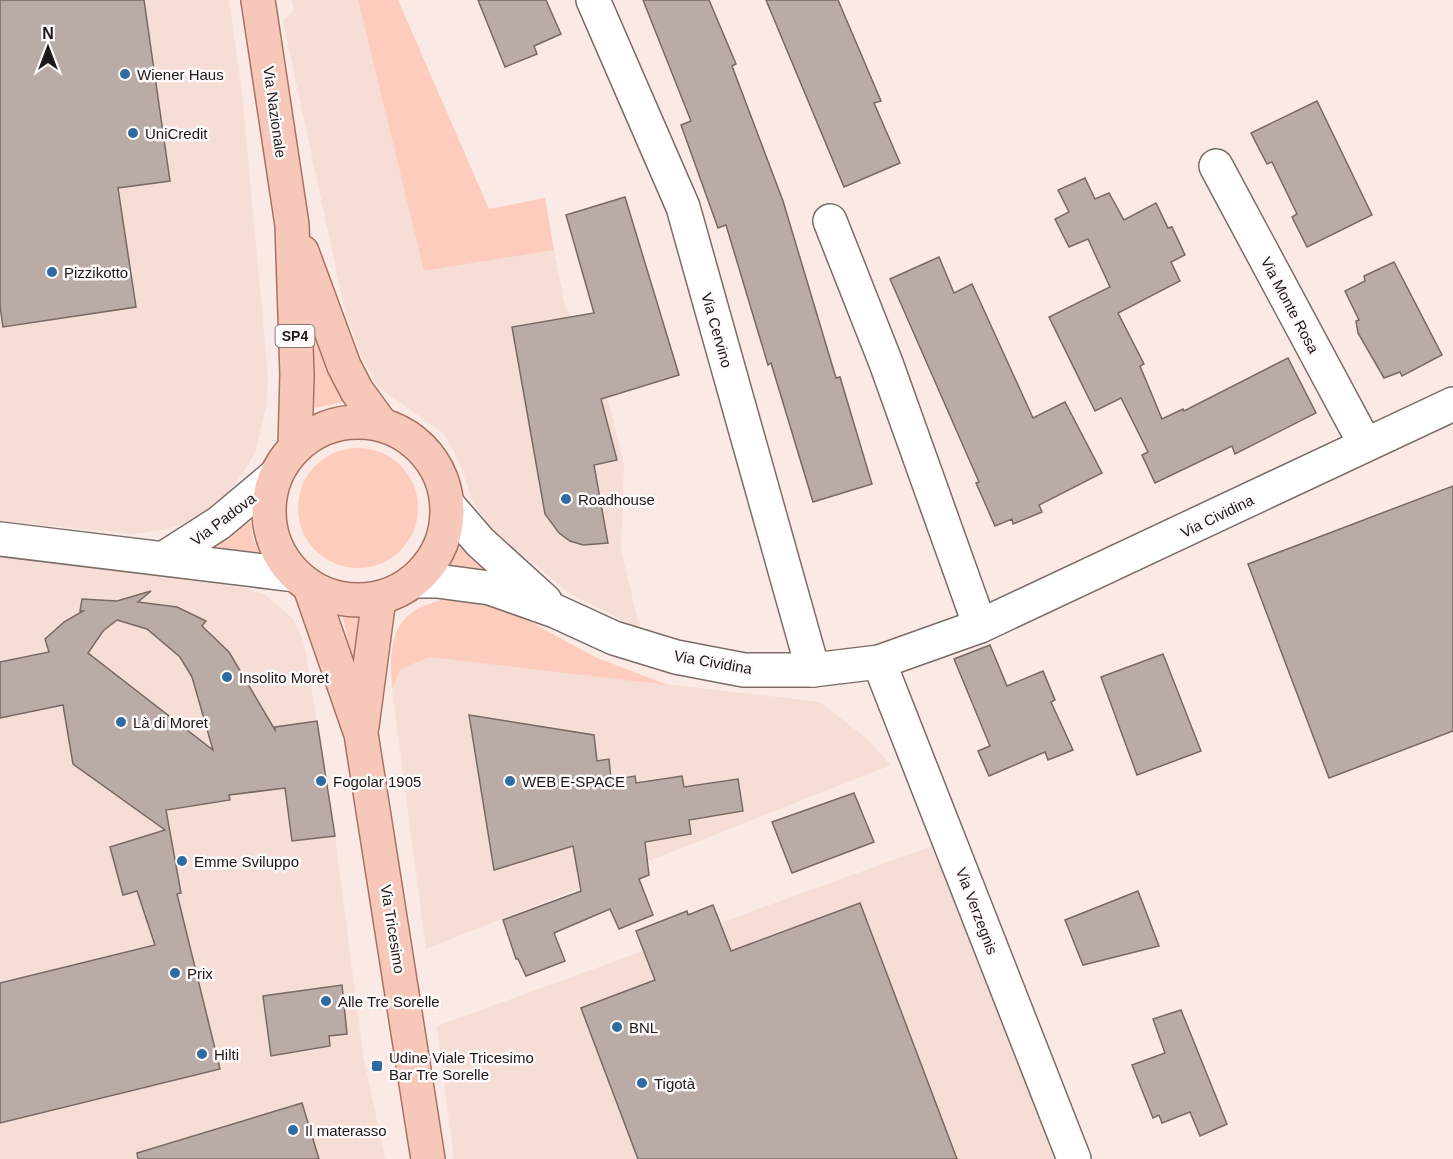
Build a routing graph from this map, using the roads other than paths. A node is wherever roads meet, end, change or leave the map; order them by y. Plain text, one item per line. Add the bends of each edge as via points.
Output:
1 (258, 0) edge
2 (593, 0) edge
3 (1215, 166) dead end
4 (830, 221) dead end
5 (292, 225) junction
6 (1453, 404) edge
7 (381, 424) junction
8 (1365, 444) junction
9 (295, 447) junction
10 (275, 476) junction
11 (448, 505) junction
12 (0, 539) edge
13 (166, 557) junction
14 (303, 581) junction
15 (415, 581) junction
16 (379, 598) junction
17 (555, 610) junction
18 (980, 626) junction
19 (879, 662) junction
20 (813, 670) junction
21 (361, 734) junction
22 (428, 1159) edge
23 (1074, 1159) edge

1 - 5 main road, Via Nazionale / SP4
2 - 20 street, Via Cervino via 683,207
3 - 8 street, Via Monte Rosa
4 - 18 street via 886,363
5 - 7 main road, Via Nazionale / SP4 via 344,366
5 - 9 main road, Via Nazionale / SP4
6 - 8 street, Via Cividina
7 - 9 main road via 341,422 316,431
7 - 11 main road via 405,434 426,451 442,476
8 - 18 street, Via Cividina
9 - 10 main road
10 - 13 street, Via Padova via 219,523
10 - 14 main road via 269,521 281,557
11 - 15 main road via 447,527 440,548
11 - 17 street, Via Cividina via 480,542
12 - 13 street
13 - 14 street
14 - 16 main road via 346,600
14 - 21 main road, Via Tricesimo
15 - 16 main road
15 - 17 street, Via Cividina via 490,588
16 - 21 main road, Via Tricesimo
17 - 20 street, Via Cividina via 614,638 676,657 744,670
18 - 19 street, Via Cividina
19 - 20 street, Via Cividina
19 - 23 street, Via Verzegnis
21 - 22 main road, Via Tricesimo

